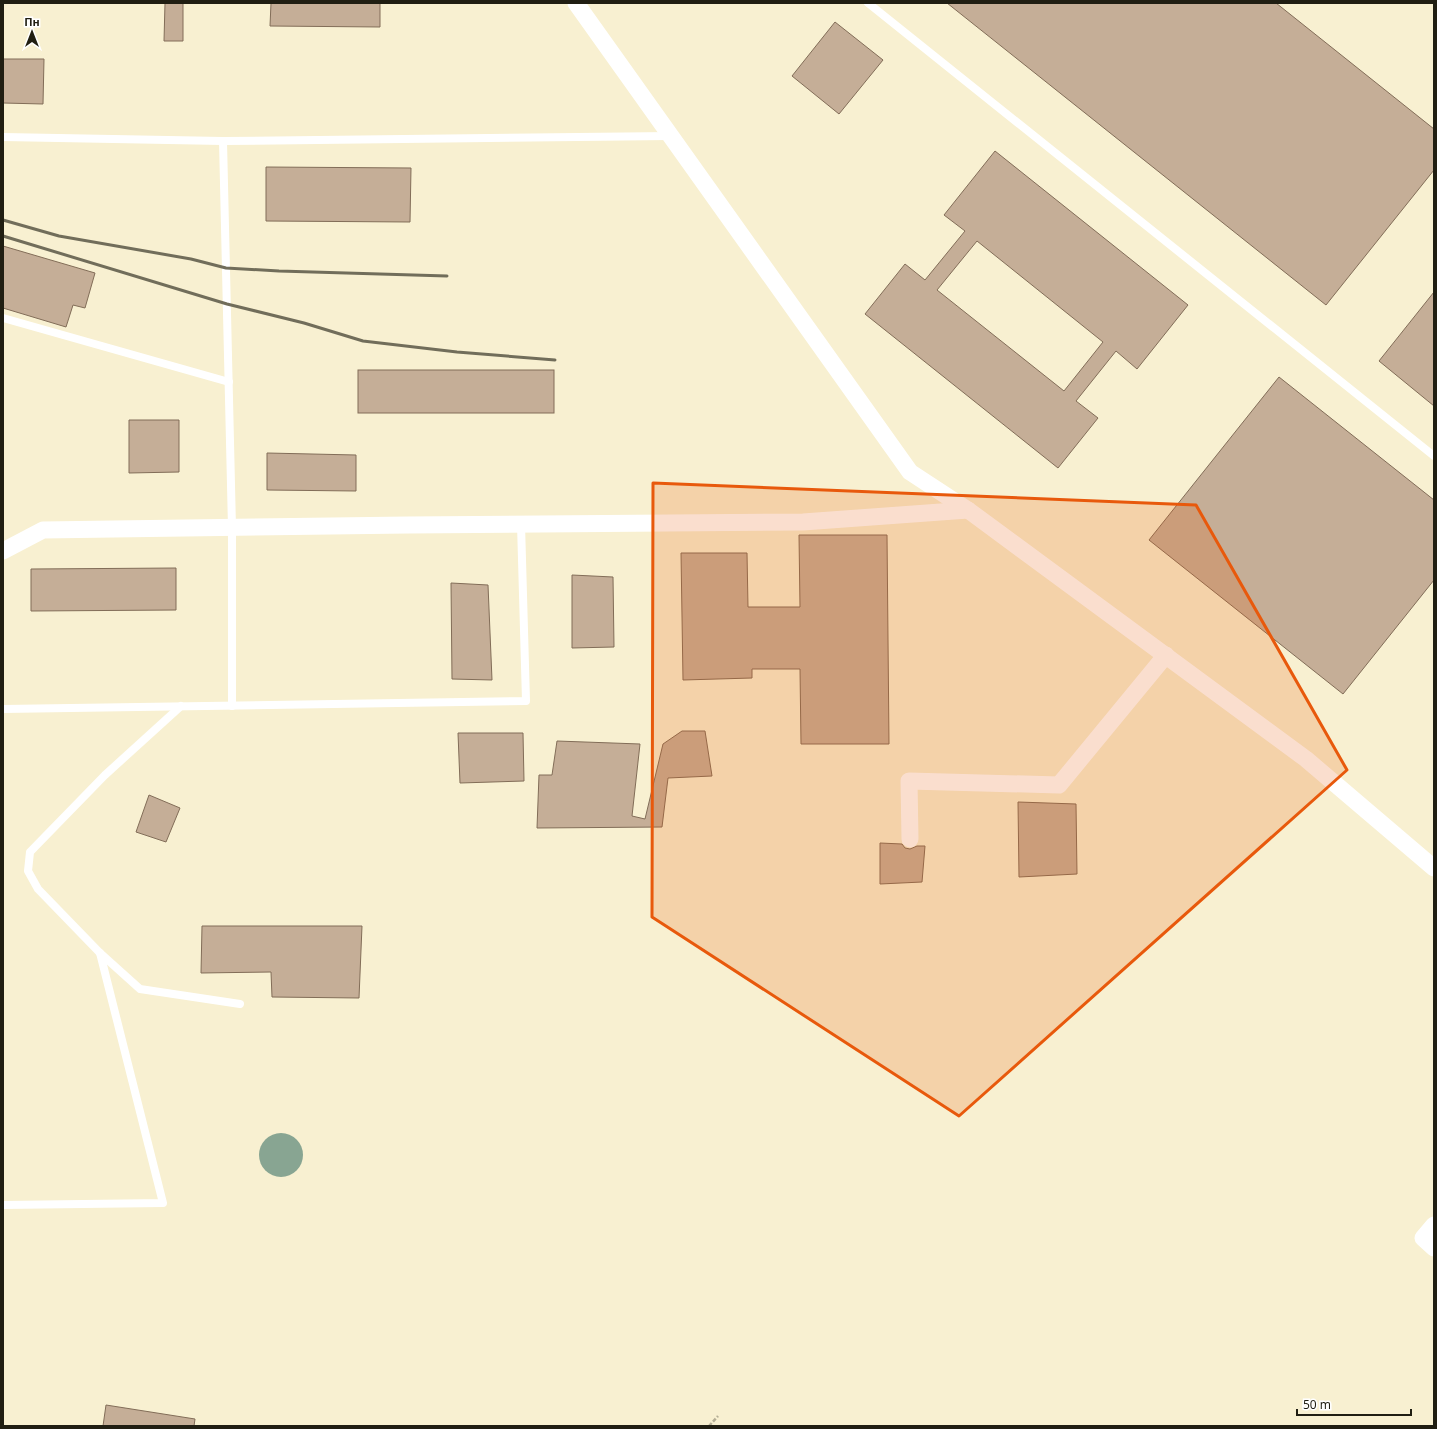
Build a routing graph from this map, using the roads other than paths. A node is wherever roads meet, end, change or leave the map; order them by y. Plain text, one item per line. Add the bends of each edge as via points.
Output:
1 (576, 3) edge
2 (868, 3) edge
3 (671, 136) junction
4 (3, 137) edge
5 (223, 141) junction
6 (3, 318) edge
7 (229, 382) junction
8 (1434, 456) edge
9 (968, 510) junction
10 (521, 524) junction
11 (232, 528) junction
12 (3, 552) edge
13 (1166, 655) junction
14 (181, 706) junction
15 (232, 706) junction
16 (3, 709) edge
17 (910, 839) dead end
18 (1434, 868) edge
19 (100, 953) junction
20 (240, 1004) dead end
21 (3, 1205) edge
22 (1434, 1225) edge
23 (1434, 1248) edge

1 - 3 street
2 - 8 lane
3 - 5 lane
3 - 9 street via 910,472
4 - 5 lane
5 - 7 lane
6 - 7 lane
7 - 11 lane
9 - 10 street via 803,522
9 - 13 street
10 - 11 street
10 - 15 lane via 526,700
11 - 12 street via 43,530
11 - 15 lane
13 - 17 street via 1059,785 909,781
13 - 18 street via 1306,759
14 - 15 lane
14 - 16 lane
14 - 19 lane via 105,775 30,852 28,871 38,889
19 - 20 lane via 140,990
19 - 21 lane via 163,1203
22 - 23 street via 1423,1238

